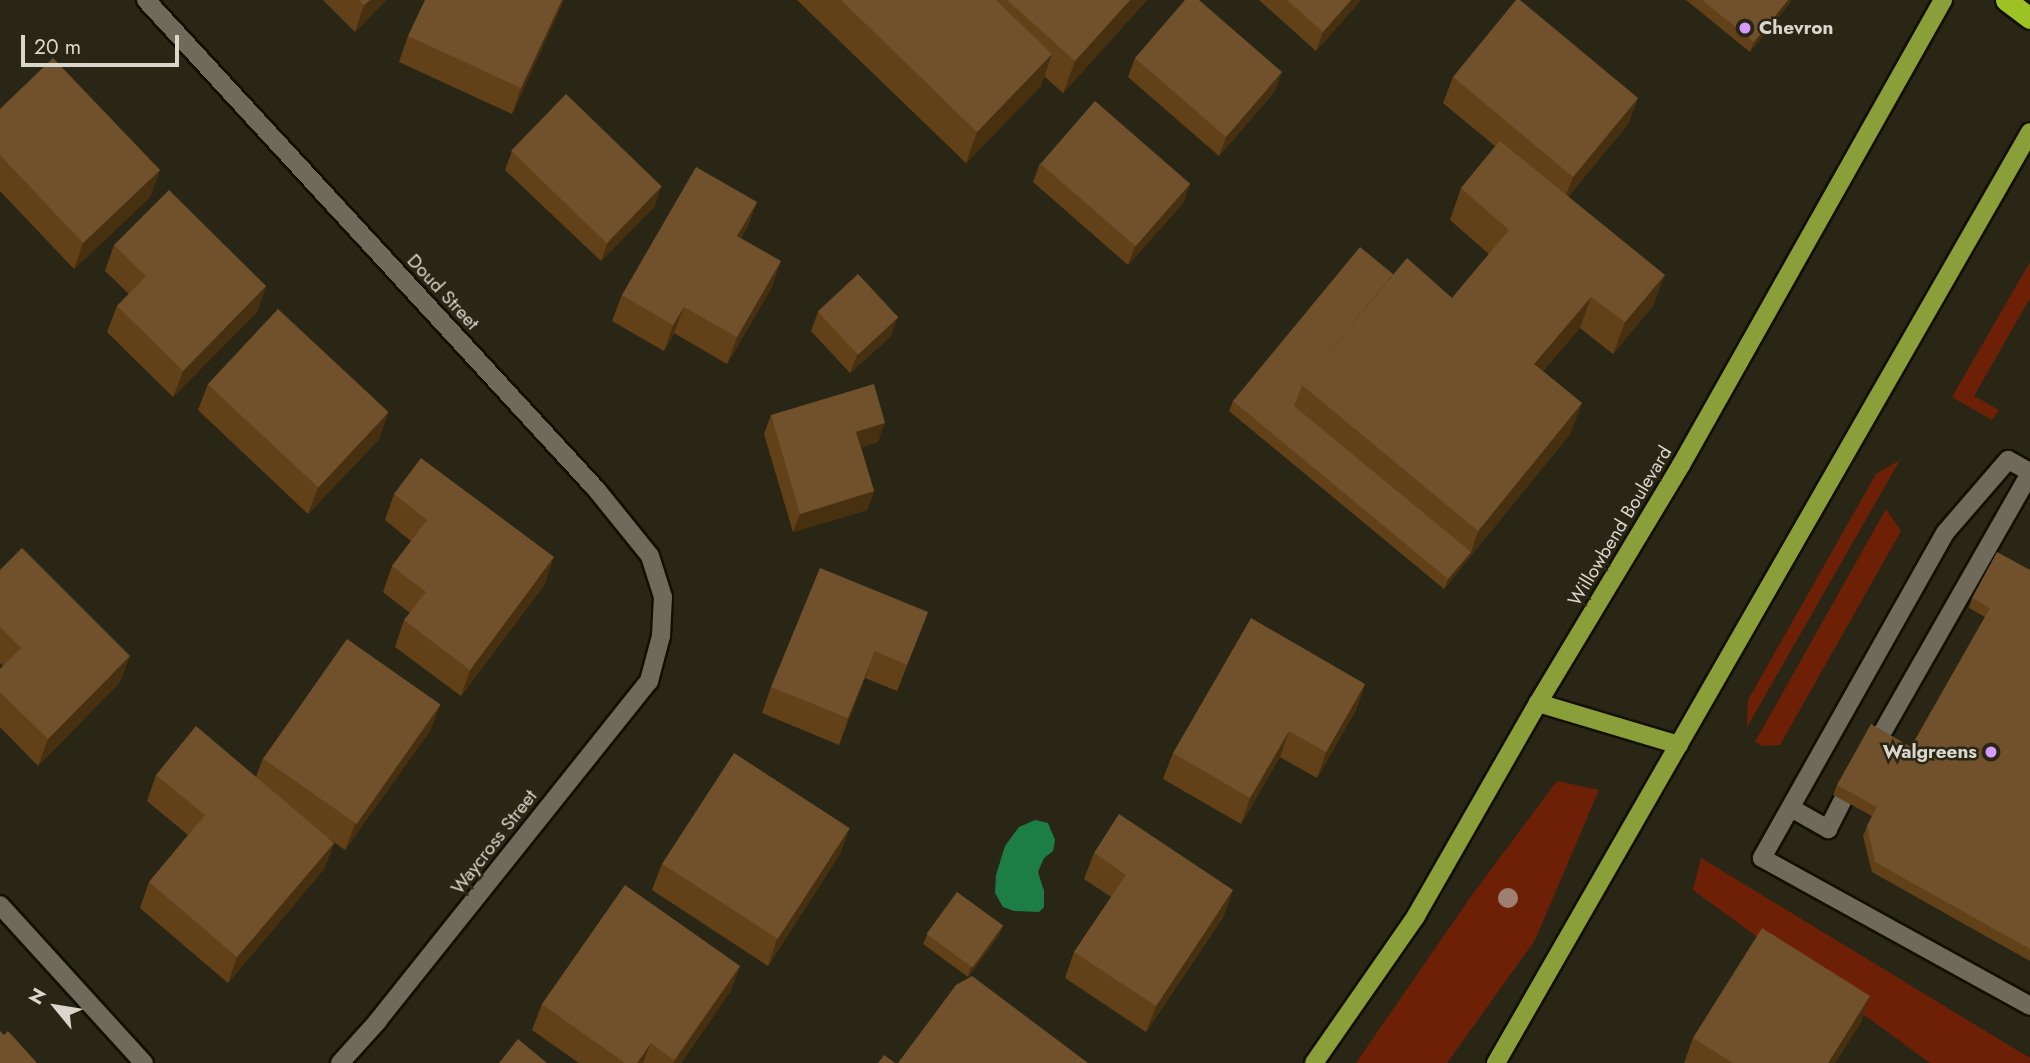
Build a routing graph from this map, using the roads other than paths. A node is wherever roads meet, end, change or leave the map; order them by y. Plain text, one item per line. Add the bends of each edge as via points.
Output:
1 (146, 0) edge
2 (1943, 0) edge
3 (2007, 0) edge
4 (2030, 18) edge
5 (2030, 132) edge
6 (2030, 473) edge
7 (661, 635) joint
8 (1538, 703) junction
9 (1878, 740) edge
10 (1679, 745) junction
11 (1843, 800) edge
12 (1791, 808) junction
13 (0, 905) edge
14 (2030, 1006) edge
15 (144, 1063) edge
16 (340, 1063) edge
17 (1314, 1063) edge
18 (1496, 1063) edge

1 - 7 street, Doud Street via 596,489 650,556 663,597
2 - 8 main road, Willowbend Boulevard via 1681,465
3 - 4 highway
5 - 10 main road
6 - 9 street
6 - 12 street via 2008,460 1945,533
7 - 16 street, Waycross Street via 649,681
8 - 10 main road
8 - 17 main road, Willowbend Boulevard via 1416,916
10 - 18 main road
11 - 12 street via 1828,829
12 - 14 street via 1762,858
13 - 15 street

